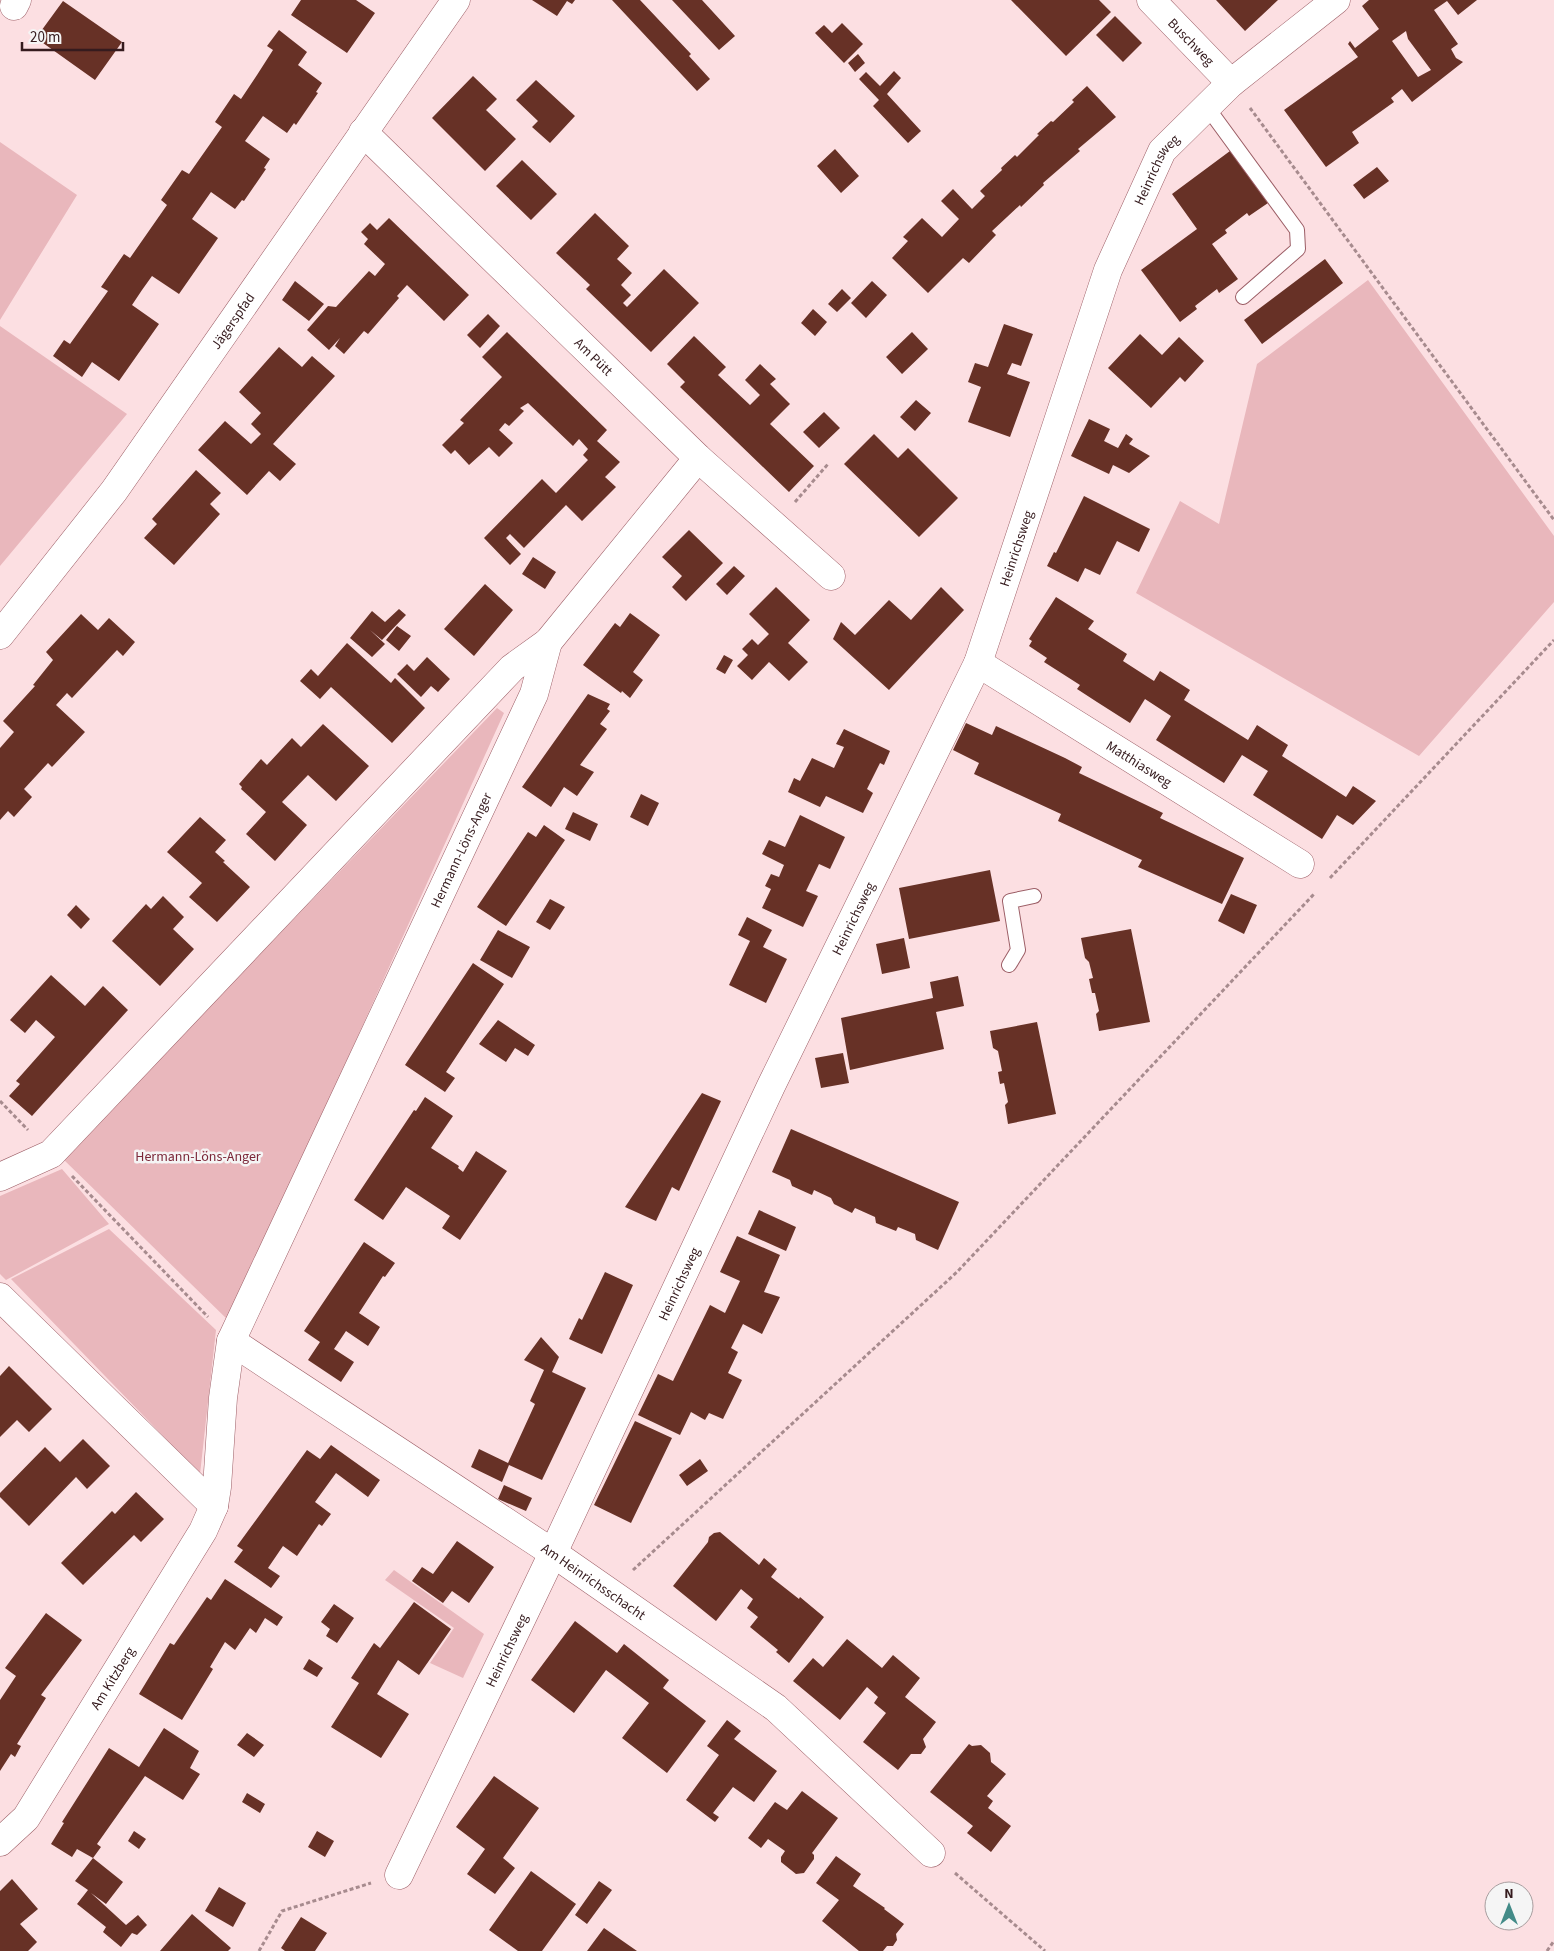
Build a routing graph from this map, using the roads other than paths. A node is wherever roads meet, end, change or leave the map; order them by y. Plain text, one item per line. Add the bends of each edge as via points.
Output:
1 (456, 0) edge
2 (1151, 0) edge
3 (1336, 0) edge
4 (1231, 83) junction
5 (1207, 107) junction
6 (363, 132) junction
7 (1243, 297) dead end
8 (698, 458) junction
9 (831, 576) dead end
10 (0, 635) edge
11 (548, 642) junction
12 (978, 662) junction
13 (1300, 864) dead end
14 (1034, 896) dead end
15 (1009, 966) dead end
16 (0, 1177) edge
17 (0, 1297) edge
18 (231, 1341) junction
19 (214, 1506) junction
20 (553, 1553) junction
21 (0, 1842) edge
22 (931, 1853) road end
23 (399, 1875) road end

1 - 6 street, Jägerspfad
2 - 4 street, Buschweg
3 - 4 street, Heinrichsweg
4 - 5 street, Heinrichsweg
5 - 7 lane via 1297,230 1298,249
5 - 12 street, Heinrichsweg via 1162,151 1108,270
6 - 8 street, Am Pütt
6 - 10 street, Jägerspfad via 114,492
8 - 9 street, Am Pütt
8 - 11 street, Hermann-Löns-Anger
11 - 16 street, Hermann-Löns-Anger via 512,668 51,1154
11 - 18 street, Hermann-Löns-Anger via 534,694
12 - 13 street, Matthiasweg
12 - 20 street, Heinrichsweg via 771,1086
14 - 15 lane via 1010,901 1018,950
17 - 19 street
18 - 19 street, Hermann-Löns-Anger
18 - 20 street, Am Heinrichsschacht
19 - 21 street, Am Kitzberg via 203,1531 26,1818
20 - 22 street, Am Heinrichsschacht via 776,1708
20 - 23 street, Heinrichsweg

